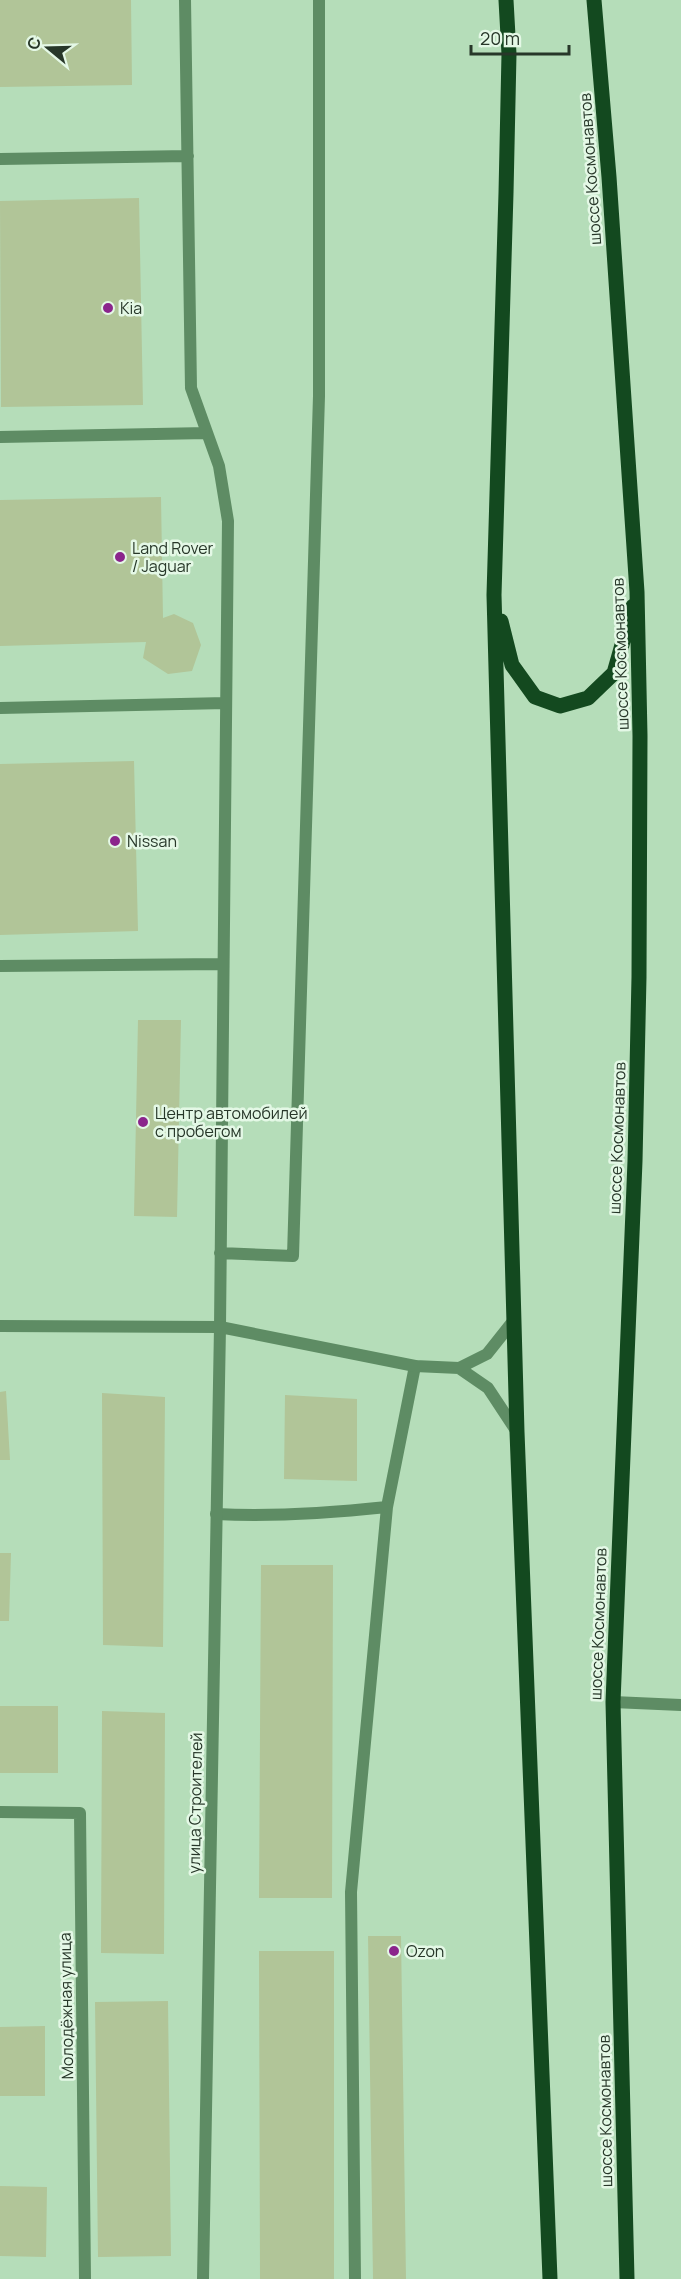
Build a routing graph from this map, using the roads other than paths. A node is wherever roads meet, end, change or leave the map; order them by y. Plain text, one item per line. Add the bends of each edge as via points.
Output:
1 (185, 0) edge
2 (319, 0) edge
3 (506, 0) edge
4 (594, 0) edge
5 (188, 156) junction
6 (0, 159) edge
7 (207, 433) junction
8 (0, 436) edge
9 (637, 592) junction
10 (494, 595) junction
11 (226, 703) junction
12 (0, 708) edge
13 (223, 964) junction
14 (0, 966) edge
15 (220, 1253) junction
16 (514, 1320) junction
17 (0, 1326) edge
18 (220, 1327) junction
19 (416, 1366) junction
20 (459, 1368) junction
21 (517, 1431) junction
22 (387, 1507) junction
23 (216, 1514) junction
24 (613, 1702) junction
25 (681, 1705) edge
26 (0, 1812) edge
27 (85, 2279) edge
28 (203, 2279) edge
29 (355, 2279) edge
30 (550, 2279) edge
31 (627, 2279) edge

1 - 5 street
2 - 15 street via 319,396 293,1256
3 - 10 main road via 509,54
4 - 9 main road, шоссе Космонавтов
5 - 6 street
5 - 7 street via 191,388
7 - 8 street
7 - 11 street via 219,466 228,521
9 - 10 main road via 614,673 588,698 560,706 536,697 512,665
9 - 24 main road, шоссе Космонавтов via 640,736 635,1161
10 - 16 main road
11 - 12 street
11 - 13 street
13 - 14 street
13 - 15 street
15 - 18 street
16 - 20 street via 487,1354
16 - 21 main road
17 - 18 street
18 - 19 street
18 - 23 street, улица Строителей
19 - 20 street
19 - 22 street
20 - 21 street via 488,1388
21 - 30 main road
22 - 23 street
22 - 29 street via 351,1892
23 - 28 street, улица Строителей
24 - 25 street
24 - 31 main road, шоссе Космонавтов
26 - 27 street, Молодёжная улица via 80,1813

